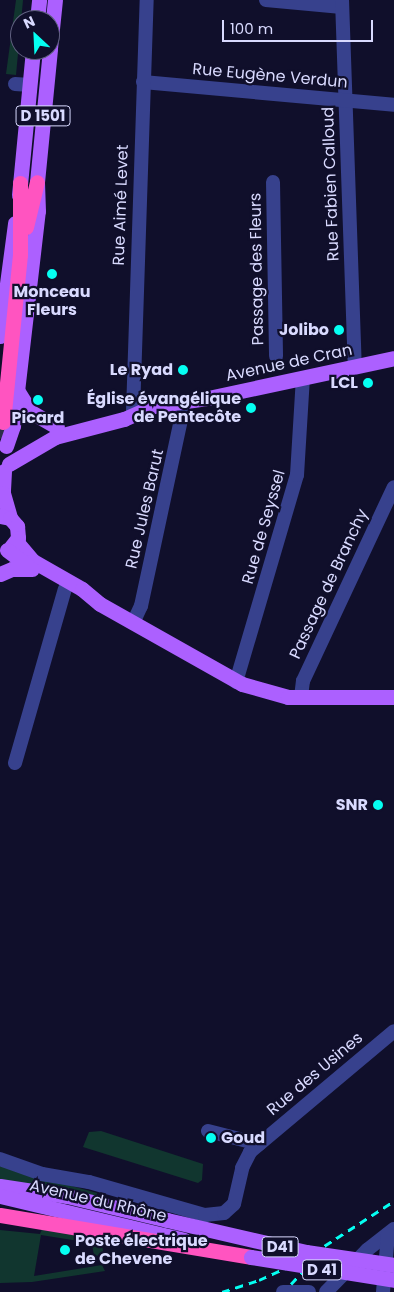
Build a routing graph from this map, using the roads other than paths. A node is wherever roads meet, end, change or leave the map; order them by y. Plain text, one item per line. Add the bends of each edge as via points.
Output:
1 (147, 0) edge
2 (266, 0) edge
3 (342, 3) edge
4 (30, 60) edge
5 (49, 60) edge
6 (143, 82) junction
7 (346, 101) junction
8 (394, 105) edge
9 (37, 182) junction
10 (273, 182) dead end
11 (20, 183) junction
12 (20, 255) junction
13 (0, 336) edge
14 (276, 356) dead end
15 (394, 358) edge
16 (355, 366) junction
17 (303, 378) junction
18 (17, 390) junction
19 (185, 401) junction
20 (132, 404) junction
21 (3, 422) dead end
22 (57, 427) junction
23 (4, 457) edge
24 (394, 487) edge
25 (5, 517) edge
26 (5, 549) edge
27 (33, 569) junction
28 (0, 574) edge
29 (64, 589) junction
30 (100, 604) junction
31 (133, 623) junction
32 (236, 682) junction
33 (301, 697) junction
34 (394, 697) edge
35 (15, 763) dead end
36 (394, 1032) edge
37 (208, 1130) dead end
38 (259, 1144) junction
39 (0, 1159) edge
40 (0, 1186) edge
41 (0, 1196) edge
42 (0, 1215) edge
43 (391, 1231) edge
44 (251, 1257) junction
45 (394, 1265) edge
46 (394, 1280) edge
47 (283, 1292) edge
48 (309, 1292) edge
49 (326, 1292) edge
50 (383, 1292) edge

1 - 6 street, Rue Aimé Levet
2 - 3 street
3 - 7 street, Rue Fabien Calloud
4 - 11 main road, D 1501 via 22,84
5 - 9 main road, D 1501
6 - 7 street, Rue Eugène Verdun
6 - 20 street, Rue Aimé Levet
7 - 8 street, Rue Eugène Verdun
7 - 16 street, Rue Fabien Calloud
9 - 12 highway, D 1501
9 - 18 main road via 38,211
10 - 14 street, Passage des Fleurs
11 - 12 highway, D 1501
11 - 13 main road
12 - 21 highway, D 1501
15 - 16 main road, Avenue de Cran
16 - 17 main road, Avenue de Cran
17 - 19 main road, Avenue de Cran
17 - 32 street, Rue de Seyssel via 297,475
18 - 22 main road via 31,412
18 - 23 main road via 12,431
19 - 20 main road, Avenue de Cran
19 - 31 street, Rue Jules Barut via 141,606
20 - 22 main road, Avenue de Cran
20 - 23 main road, Avenue de Cran via 124,418 55,437
22 - 23 main road, Avenue de Cran
23 - 25 main road
24 - 33 street, Passage de Branchy via 303,681
25 - 26 main road via 17,526
26 - 27 main road
26 - 30 main road via 33,560 82,589
27 - 28 main road via 12,569
27 - 29 main road
29 - 30 main road
29 - 35 street
30 - 31 main road
31 - 32 main road
32 - 33 main road via 279,696
33 - 34 main road
36 - 38 street, Rue des Usines via 280,1133
37 - 38 street
38 - 39 street, Rue des Usines via 244,1163 233,1207 228,1212 215,1215 88,1182 42,1174
40 - 45 main road, Avenue du Rhône / D41, bridge via 98,1203 306,1252
41 - 44 main road, Avenue du Rhône
42 - 44 highway
43 - 49 street via 367,1250
43 - 50 street
44 - 46 main road, Avenue du Rhône / D 41, bridge
47 - 48 street

